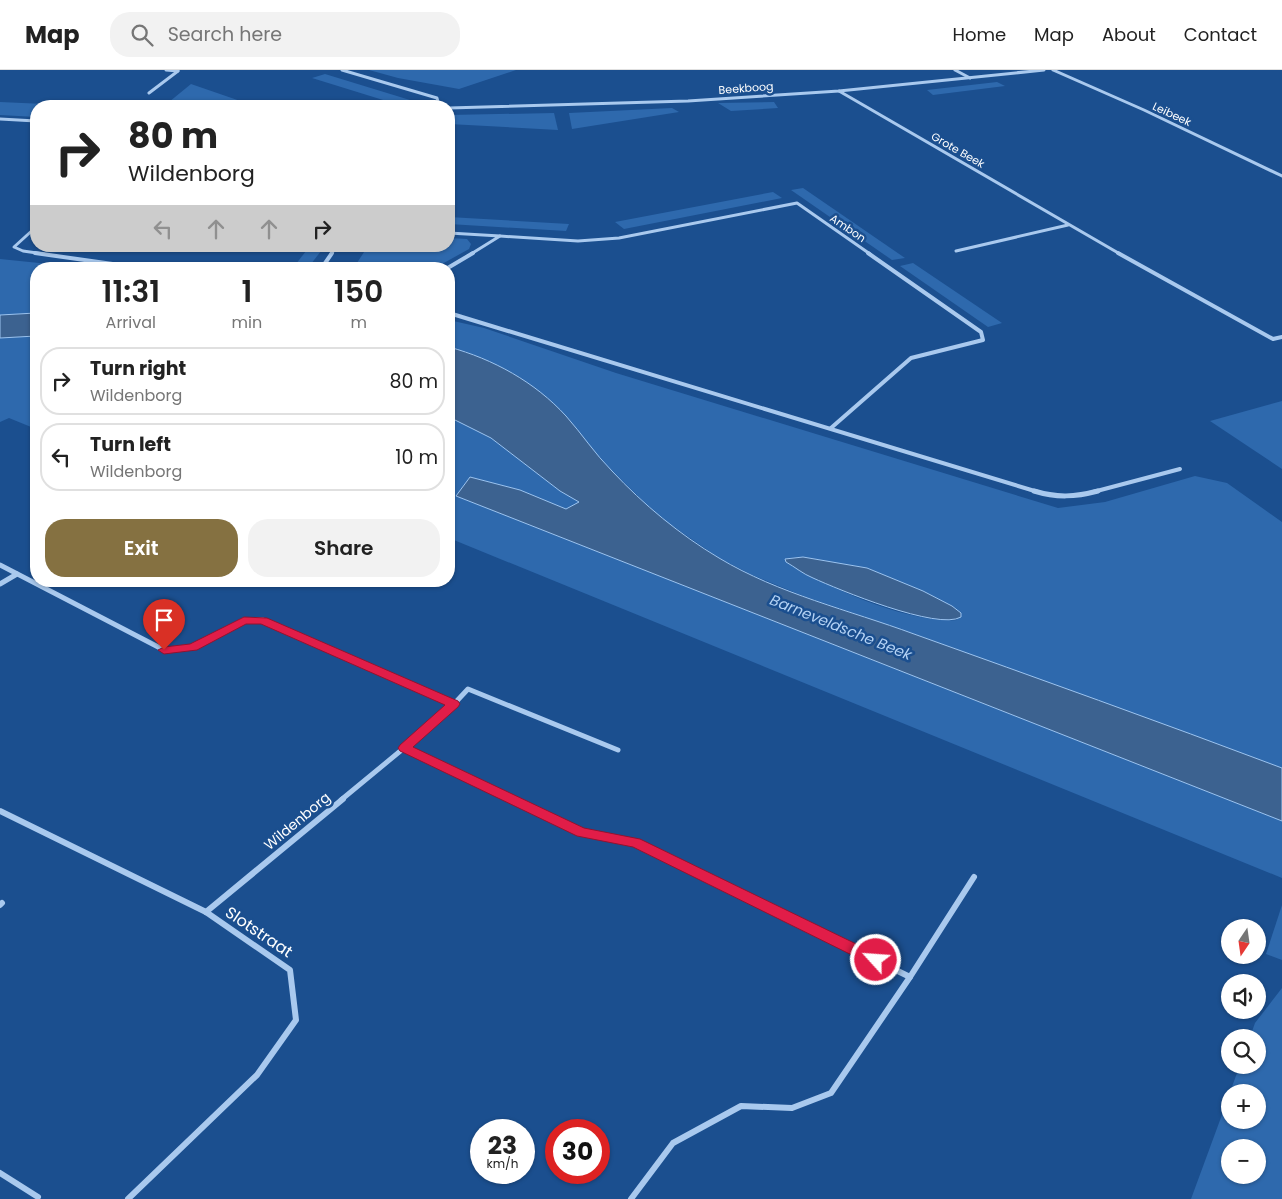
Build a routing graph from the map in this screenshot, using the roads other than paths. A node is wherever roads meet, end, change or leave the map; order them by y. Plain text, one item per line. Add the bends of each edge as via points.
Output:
1 (166, 70) edge
2 (179, 70) edge
3 (342, 70) edge
4 (955, 70) edge
5 (1044, 70) edge
6 (1053, 70) edge
7 (971, 78) junction
8 (839, 91) junction
9 (148, 93) dead end
10 (438, 100) edge
11 (455, 108) edge
12 (0, 119) edge
13 (30, 120) edge
14 (1282, 176) edge
15 (1068, 225) junction
16 (30, 232) edge
17 (455, 233) edge
18 (500, 236) junction
19 (956, 250) dead end
20 (99, 262) edge
21 (455, 264) edge
22 (455, 315) edge
23 (1282, 337) edge
24 (831, 428) junction
25 (1180, 469) dead end
26 (0, 565) edge
27 (18, 574) junction
28 (30, 580) edge
29 (0, 584) edge
30 (43, 587) edge
31 (454, 704) junction
32 (404, 748) junction
33 (618, 750) dead end
34 (0, 811) edge
35 (974, 876) dead end
36 (206, 912) junction
37 (910, 977) junction
38 (0, 1173) edge
39 (38, 1197) dead end
40 (128, 1199) edge
41 (631, 1199) edge

1 - 2 street
2 - 9 street
3 - 10 street
4 - 7 street
5 - 7 street, Beekboog
6 - 14 street, Leibeek
7 - 8 street, Beekboog
8 - 11 street, Beekboog via 688,101
8 - 15 street, Grote Beek
12 - 13 street
15 - 19 street
15 - 23 street, Grote Beek via 1273,339
16 - 20 street via 14,247 22,251
17 - 18 street, Ambon
18 - 21 street
18 - 24 street, Ambon via 578,241 619,238 797,203 981,332 983,340 911,358
22 - 24 street
24 - 25 street via 1052,496 1077,496
26 - 27 street
27 - 28 street
27 - 29 street
30 - 31 street via 164,650 193,647 244,620 263,620
31 - 32 street, Wildenborg
31 - 33 street, Wildenborg via 468,689
32 - 36 street, Wildenborg
32 - 37 street via 581,833 636,843
34 - 36 street, Slotstraat
35 - 37 street
36 - 40 street, Slotstraat via 290,970 296,1020 257,1075
37 - 41 street via 831,1093 792,1108 741,1106 673,1143
38 - 39 street

